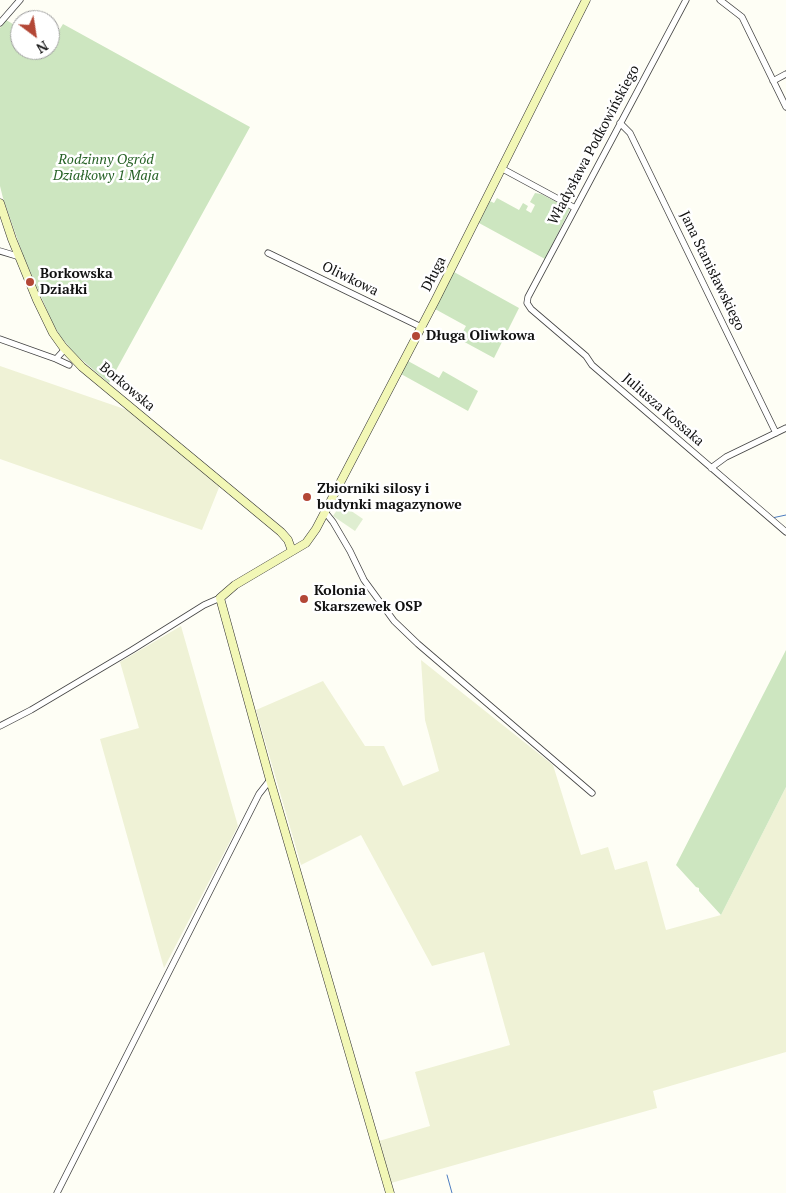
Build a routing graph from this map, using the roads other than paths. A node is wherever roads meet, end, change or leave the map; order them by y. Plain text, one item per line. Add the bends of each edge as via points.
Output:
1 (20, 0) edge
2 (586, 0) edge
3 (686, 0) edge
4 (720, 0) edge
5 (0, 24) edge
6 (786, 74) edge
7 (773, 80) junction
8 (786, 107) edge
9 (620, 123) junction
10 (501, 168) junction
11 (0, 203) edge
12 (576, 208) junction
13 (0, 251) edge
14 (268, 253) dead end
15 (20, 257) junction
16 (527, 303) joint
17 (421, 328) junction
18 (0, 339) edge
19 (65, 349) junction
20 (56, 360) junction
21 (69, 365) dead end
22 (786, 428) edge
23 (776, 433) junction
24 (711, 468) junction
25 (325, 512) junction
26 (786, 532) edge
27 (292, 551) junction
28 (220, 598) junction
29 (0, 726) edge
30 (270, 780) junction
31 (592, 793) dead end
32 (57, 1193) edge
33 (390, 1193) edge

1 - 5 street
2 - 10 street, Długa
3 - 9 street, Władysława Podkowińskiego
4 - 7 street via 742,17
6 - 7 street
7 - 8 street
9 - 12 street, Władysława Podkowińskiego
9 - 23 street, Jana Stanisławskiego via 633,138
10 - 12 street
10 - 17 street, Długa
11 - 15 street, Borkowska
12 - 16 street, Władysława Podkowińskiego
13 - 15 street
14 - 17 street, Oliwkowa
15 - 19 street, Borkowska via 47,321
16 - 24 street, Juliusza Kossaka via 592,365
17 - 25 street, Długa
18 - 20 street
19 - 20 street
19 - 27 street, Borkowska via 88,372 281,532
20 - 21 street
22 - 23 street
23 - 24 street via 726,457
24 - 26 street, Juliusza Kossaka
25 - 27 street, Długa via 309,540
25 - 31 street via 334,522 364,580 394,621
27 - 28 street, Długa via 235,585
28 - 29 street
28 - 30 street
30 - 32 street via 259,794
30 - 33 street

